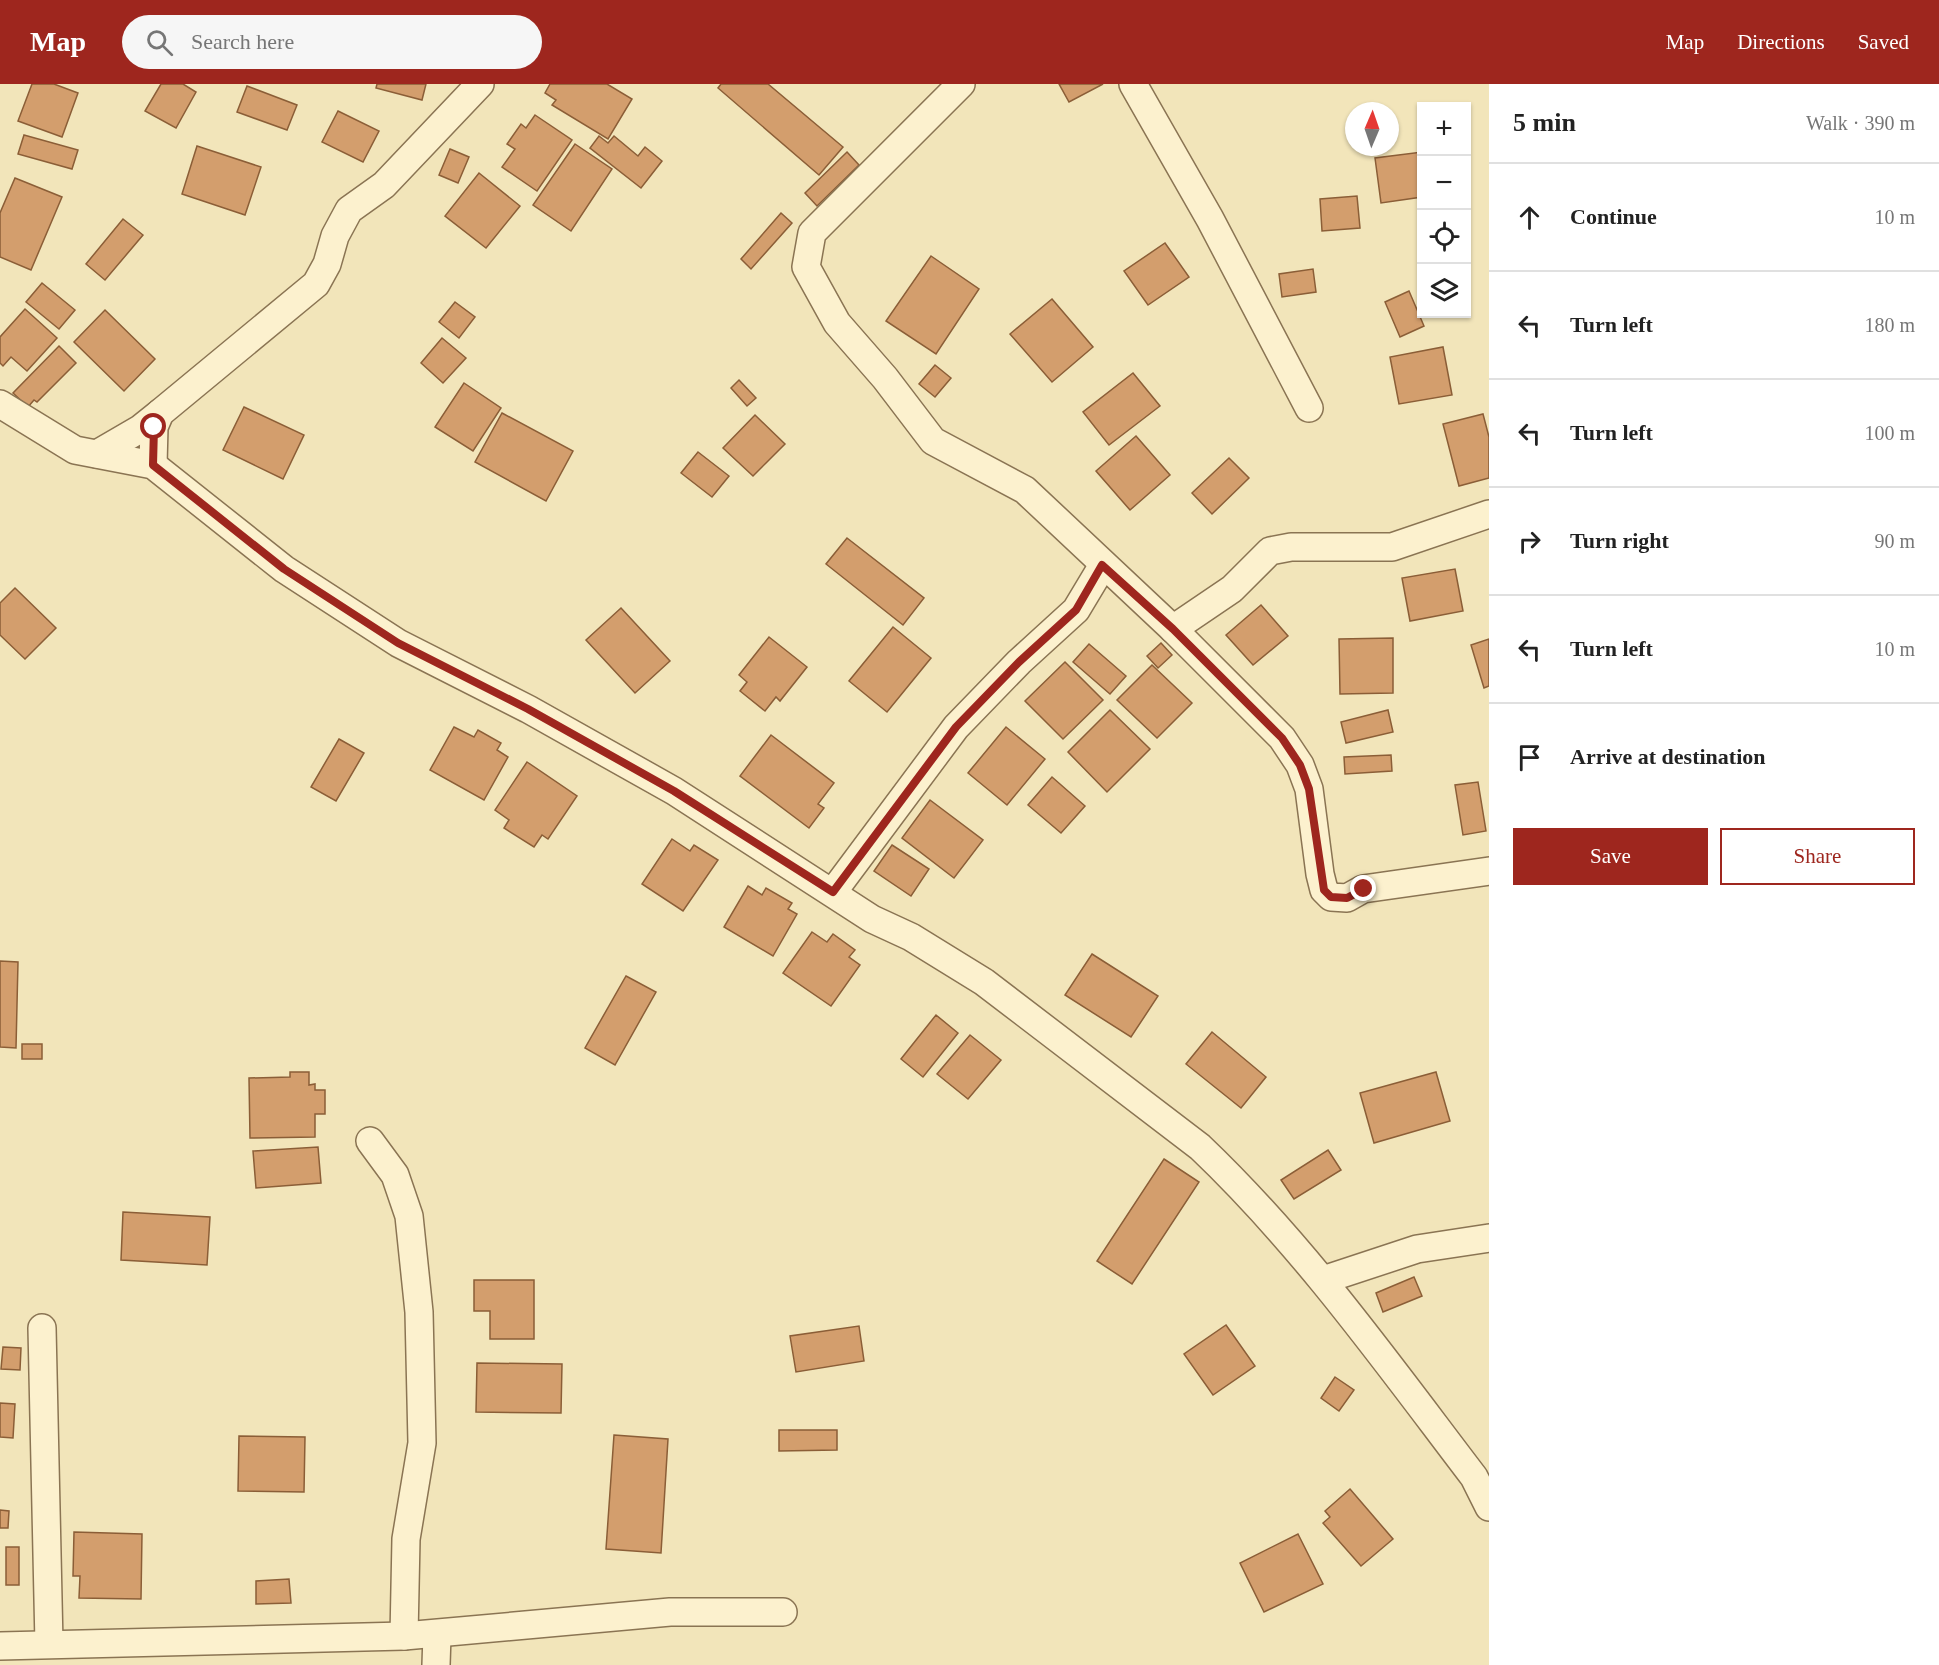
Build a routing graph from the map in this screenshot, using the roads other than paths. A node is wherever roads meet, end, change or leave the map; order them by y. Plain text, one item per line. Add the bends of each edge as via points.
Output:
1 (480, 84) edge
2 (961, 84) edge
3 (1133, 84) edge
4 (0, 404) edge
5 (1309, 408) dead end
6 (160, 413) junction
7 (97, 454) junction
8 (153, 465) junction
9 (1489, 513) edge
10 (1102, 565) junction
11 (1173, 629) junction
12 (1489, 871) edge
13 (833, 892) junction
14 (370, 1141) dead end
15 (1489, 1238) edge
16 (1323, 1280) junction
17 (42, 1328) dead end
18 (1489, 1507) edge
19 (783, 1612) dead end
20 (437, 1635) junction
21 (404, 1636) junction
22 (49, 1644) junction
23 (0, 1646) edge
24 (436, 1665) edge

1 - 6 street via 384,185 349,210 316,284
2 - 10 street via 812,233 806,267 837,323 933,441 1025,490
3 - 5 street via 1210,219
4 - 7 street via 75,450
6 - 7 street
6 - 8 street via 154,427
7 - 8 street
8 - 13 street via 284,569 398,643 528,709 674,791
9 - 11 street via 1392,547 1291,547 1270,551 1232,589
10 - 11 street
10 - 13 street via 1076,610 956,727
11 - 12 street via 1282,738 1300,765 1309,789 1320,874 1324,890 1331,897 1347,898 1364,889
13 - 16 street via 872,920 911,937 984,982 1200,1147 1230,1175
14 - 21 street via 395,1174 409,1216 419,1312 423,1443 406,1539
15 - 16 street via 1417,1249
16 - 18 street via 1474,1477
17 - 22 street
19 - 20 street via 659,1612
20 - 21 street
20 - 24 street
21 - 22 street
22 - 23 street

